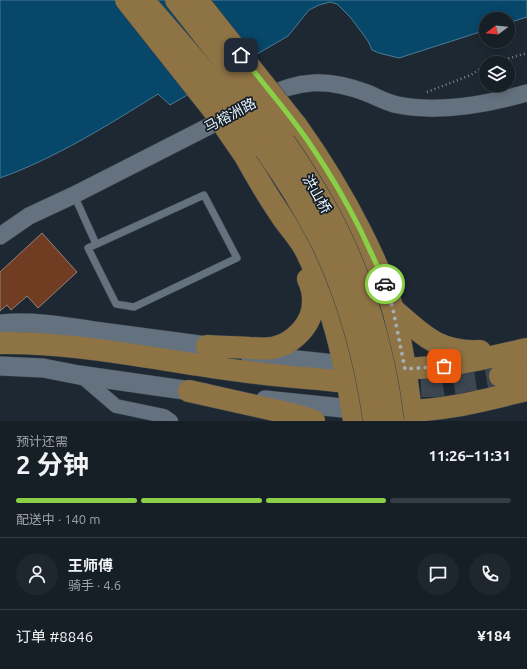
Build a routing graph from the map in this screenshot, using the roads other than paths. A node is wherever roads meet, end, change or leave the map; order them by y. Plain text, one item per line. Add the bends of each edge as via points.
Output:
1 (126, 0) edge
2 (143, 0) edge
3 (176, 0) edge
4 (197, 0) edge
5 (527, 93) edge
6 (74, 195) junction
7 (281, 215) junction
8 (0, 236) edge
9 (96, 244) junction
10 (393, 309) junction
11 (0, 324) edge
12 (0, 342) edge
13 (207, 346) junction
14 (527, 349) edge
15 (0, 351) edge
16 (527, 364) edge
17 (0, 366) edge
18 (405, 369) junction
19 (527, 371) edge
20 (80, 375) junction
21 (338, 378) junction
22 (527, 390) edge
23 (189, 391) junction
24 (353, 415) edge
25 (406, 418) edge
26 (171, 421) edge
27 (314, 421) edge
28 (374, 421) edge

1 - 7 main road, bridge via 214,112
2 - 28 main road, bridge via 242,118 307,215 334,271 352,323 367,378
3 - 25 main road, 洪山桥, bridge via 280,135 338,231 359,280 388,383
4 - 10 main road, bridge via 296,125 342,194 372,253
5 - 6 street, 马榕洲路 via 465,106 421,107 396,105 361,91 334,84 293,85 266,96
6 - 8 street, 马榕洲路 via 29,216
6 - 9 lane
7 - 13 main road via 312,292 313,301 308,321 294,338 284,345 272,348
7 - 21 main road via 306,250 326,299
9 - 9 lane via 88,248 116,304 134,307 237,258 204,195
10 - 14 main road via 434,342 448,348 471,352
10 - 18 main road
11 - 13 main road via 38,324
12 - 21 main road via 68,346 248,372
13 - 21 main road
14 - 18 main road via 460,364
15 - 21 main road via 44,351 216,375
16 - 19 main road via 499,373
17 - 20 main road via 43,368
18 - 21 main road
18 - 25 main road
20 - 23 main road
20 - 26 street via 116,406 164,416
21 - 24 main road
22 - 25 main road
23 - 24 main road
23 - 27 main road
24 - 25 main road

